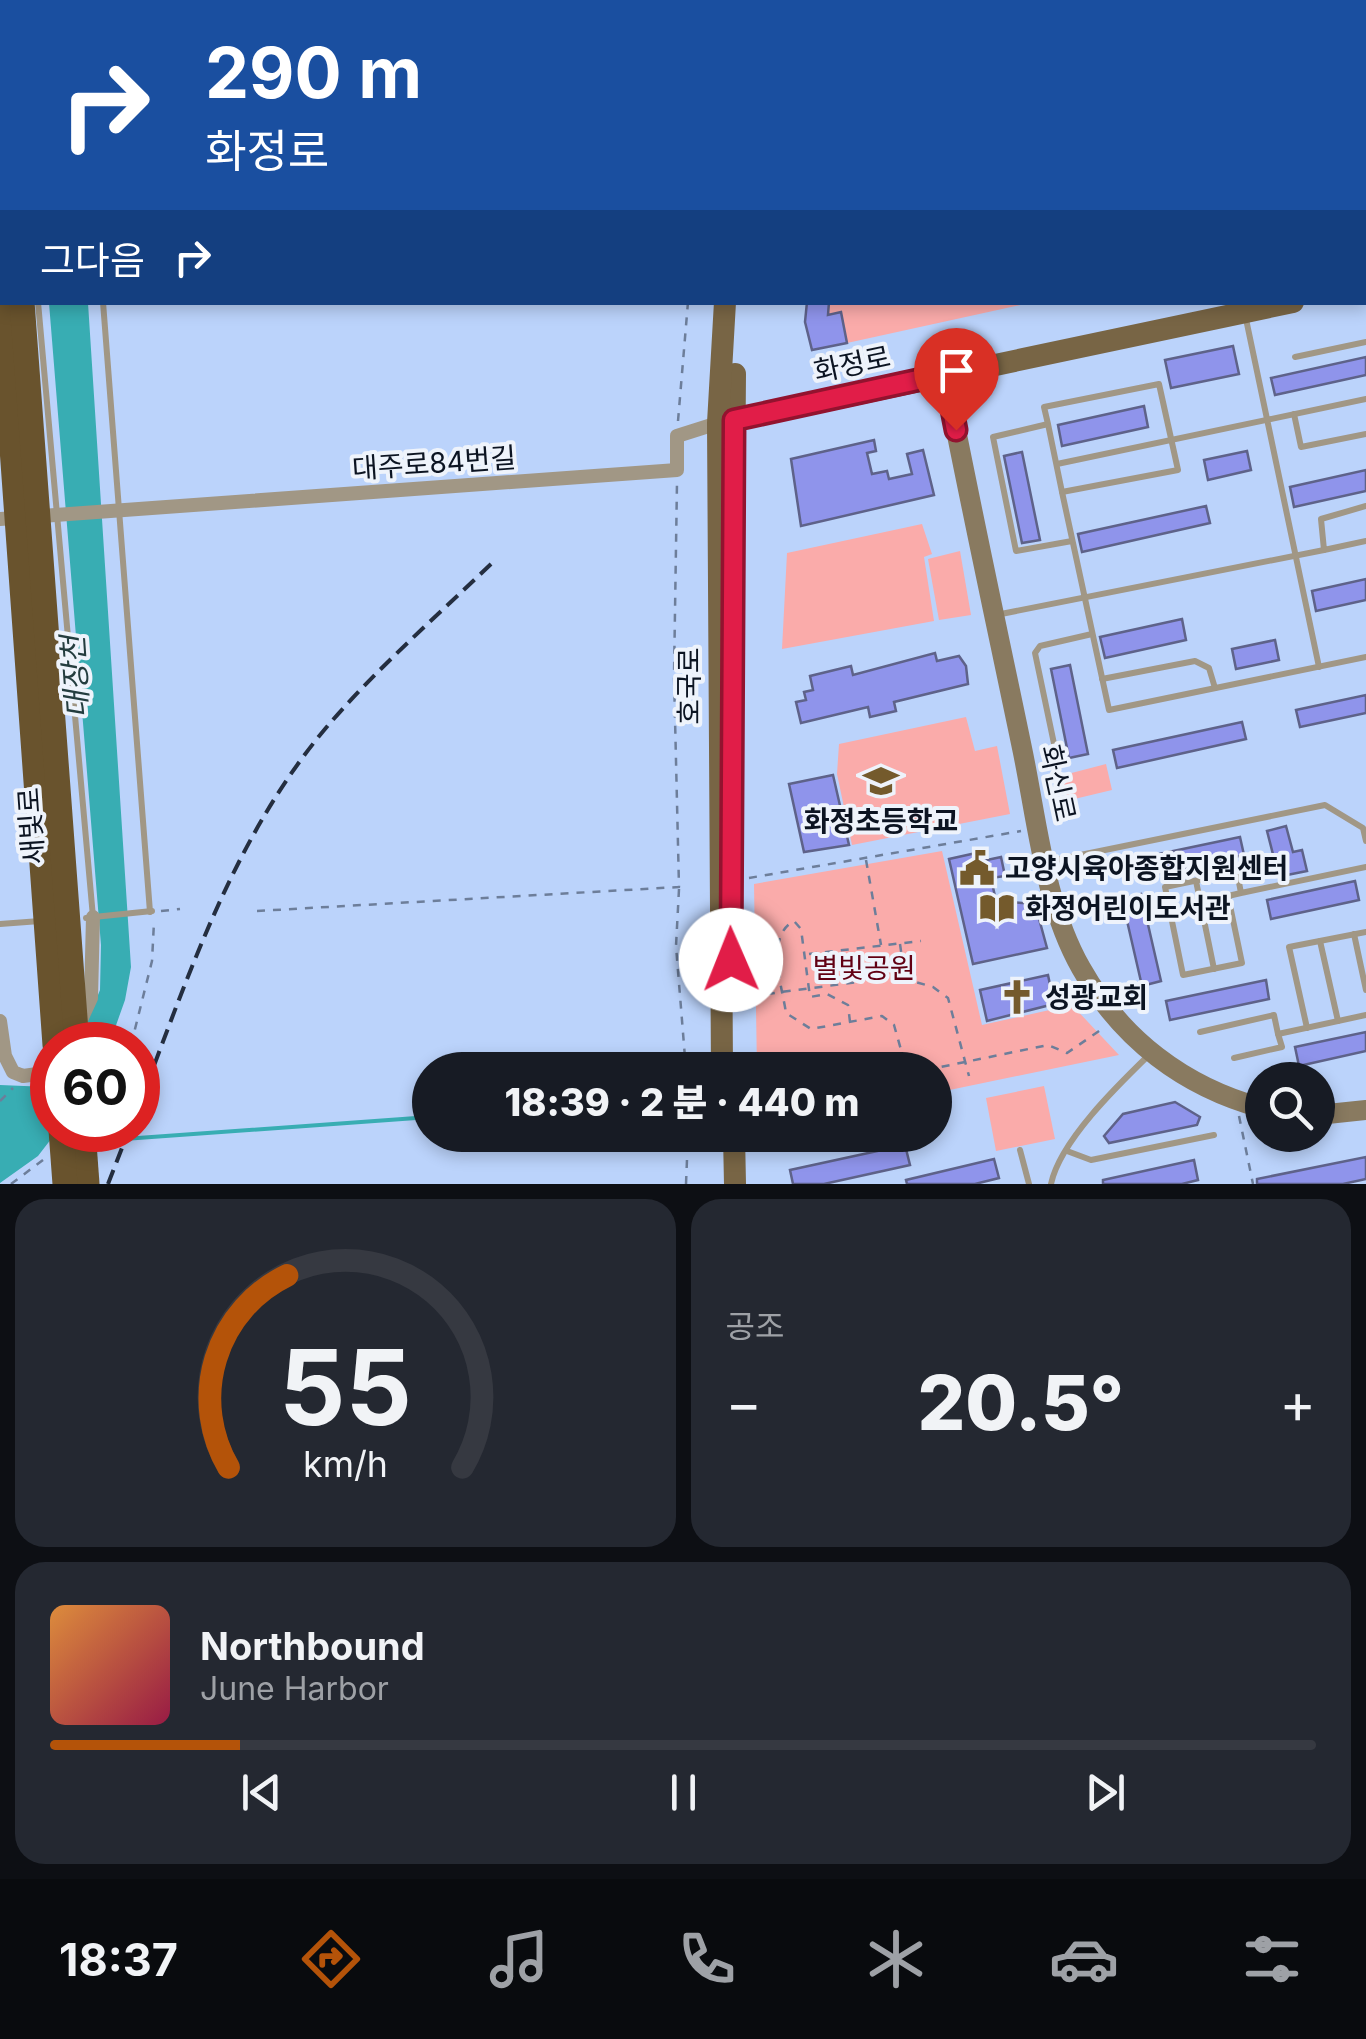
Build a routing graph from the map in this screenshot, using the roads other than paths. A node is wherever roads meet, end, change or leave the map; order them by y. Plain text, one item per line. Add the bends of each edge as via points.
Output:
1 (2, 305) edge
2 (22, 305) edge
3 (38, 305) edge
4 (103, 305) edge
5 (726, 305) edge
6 (740, 305) edge
7 (1244, 308) edge
8 (1366, 342) edge
9 (1295, 357) dead end
10 (945, 374) junction
11 (1366, 400) edge
12 (1294, 414) junction
13 (1266, 421) junction
14 (726, 422) junction
15 (1048, 424) junction
16 (1366, 434) edge
17 (1172, 440) junction
18 (1057, 464) junction
19 (1062, 492) junction
20 (1366, 506) edge
21 (118, 510) junction
22 (56, 514) junction
23 (0, 518) edge
24 (1072, 541) junction
25 (1366, 541) edge
26 (1324, 550) junction
27 (1296, 557) junction
28 (1084, 600) junction
29 (994, 616) junction
30 (1092, 634) junction
31 (1366, 657) edge
32 (1319, 667) junction
33 (1102, 679) junction
34 (1215, 688) junction
35 (1057, 758) dead end
36 (1366, 842) edge
37 (1046, 862) junction
38 (1366, 867) edge
39 (1196, 881) junction
40 (1241, 894) junction
41 (95, 917) junction
42 (0, 924) edge
43 (1366, 932) edge
44 (1354, 934) junction
45 (1320, 941) junction
46 (1214, 969) junction
47 (1366, 990) edge
48 (1366, 1015) edge
49 (0, 1021) edge
50 (1338, 1021) junction
51 (52, 1022) edge
52 (75, 1022) edge
53 (80, 1022) edge
54 (1307, 1028) junction
55 (1200, 1032) dead end
56 (1278, 1034) junction
57 (722, 1052) edge
58 (733, 1052) edge
59 (1150, 1053) junction
60 (1234, 1058) dead end
61 (30, 1075) edge
62 (1245, 1102) edge
63 (1366, 1110) edge
64 (1335, 1113) edge
65 (1214, 1135) dead end
66 (1020, 1150) dead end
67 (1067, 1151) junction
68 (62, 1152) edge
69 (85, 1152) edge
70 (722, 1152) edge
71 (734, 1152) edge
72 (64, 1184) edge
73 (87, 1184) edge
74 (723, 1184) edge
75 (735, 1184) edge
76 (1030, 1184) edge
77 (1051, 1184) edge

1 - 51 highway, 새빛로, bridge
2 - 52 highway, 새빛로, bridge
3 - 22 lane
4 - 21 lane
5 - 14 main road, 호국로
6 - 14 main road, 호국로
7 - 10 main road, 화정로
7 - 13 lane
8 - 9 lane
10 - 14 main road, 화정로
10 - 29 main road, 화신로
11 - 12 lane
12 - 13 lane
12 - 16 lane via 1301,448
13 - 17 lane
13 - 27 lane
14 - 21 street, 대주로84번길 via 677,436 677,470
14 - 57 main road, 호국로
14 - 58 main road, 호국로
15 - 17 lane via 1044,407 1159,384
15 - 18 lane
15 - 24 lane via 993,436 1012,532 1016,551
17 - 18 lane
17 - 19 lane via 1178,470
18 - 19 lane
19 - 24 lane
20 - 26 lane via 1321,519
21 - 22 street, 대주로84번길
21 - 41 lane, bridge via 152,912
22 - 23 street
22 - 41 lane
24 - 28 lane
25 - 26 lane
26 - 27 lane
27 - 28 lane
27 - 32 lane
28 - 29 lane
28 - 30 lane
29 - 37 main road, 화신로
30 - 33 lane
30 - 35 lane via 1040,646 1035,654
31 - 32 lane
32 - 34 lane
33 - 34 lane via 1195,661 1209,668
33 - 34 lane via 1108,710
36 - 37 lane via 1363,828 1325,805
37 - 59 main road, 화신로 via 1080,968
38 - 40 lane
39 - 40 lane via 1237,872
39 - 46 lane
39 - 46 lane via 1165,888 1183,975
40 - 46 lane via 1228,896 1242,964
41 - 42 lane
41 - 53 street via 91,998
43 - 44 lane
44 - 45 lane
44 - 47 lane
45 - 50 lane
45 - 54 lane via 1289,947
48 - 50 lane
49 - 61 street via 4,1056 13,1072
50 - 54 lane
54 - 56 lane
55 - 56 lane via 1274,1015
56 - 60 lane via 1282,1048
59 - 62 main road, 화신로 via 1190,1081
59 - 67 lane
63 - 64 main road
65 - 67 lane via 1091,1160
66 - 76 lane
67 - 77 lane
68 - 72 highway, bridge
69 - 73 highway
70 - 74 main road
71 - 75 main road

